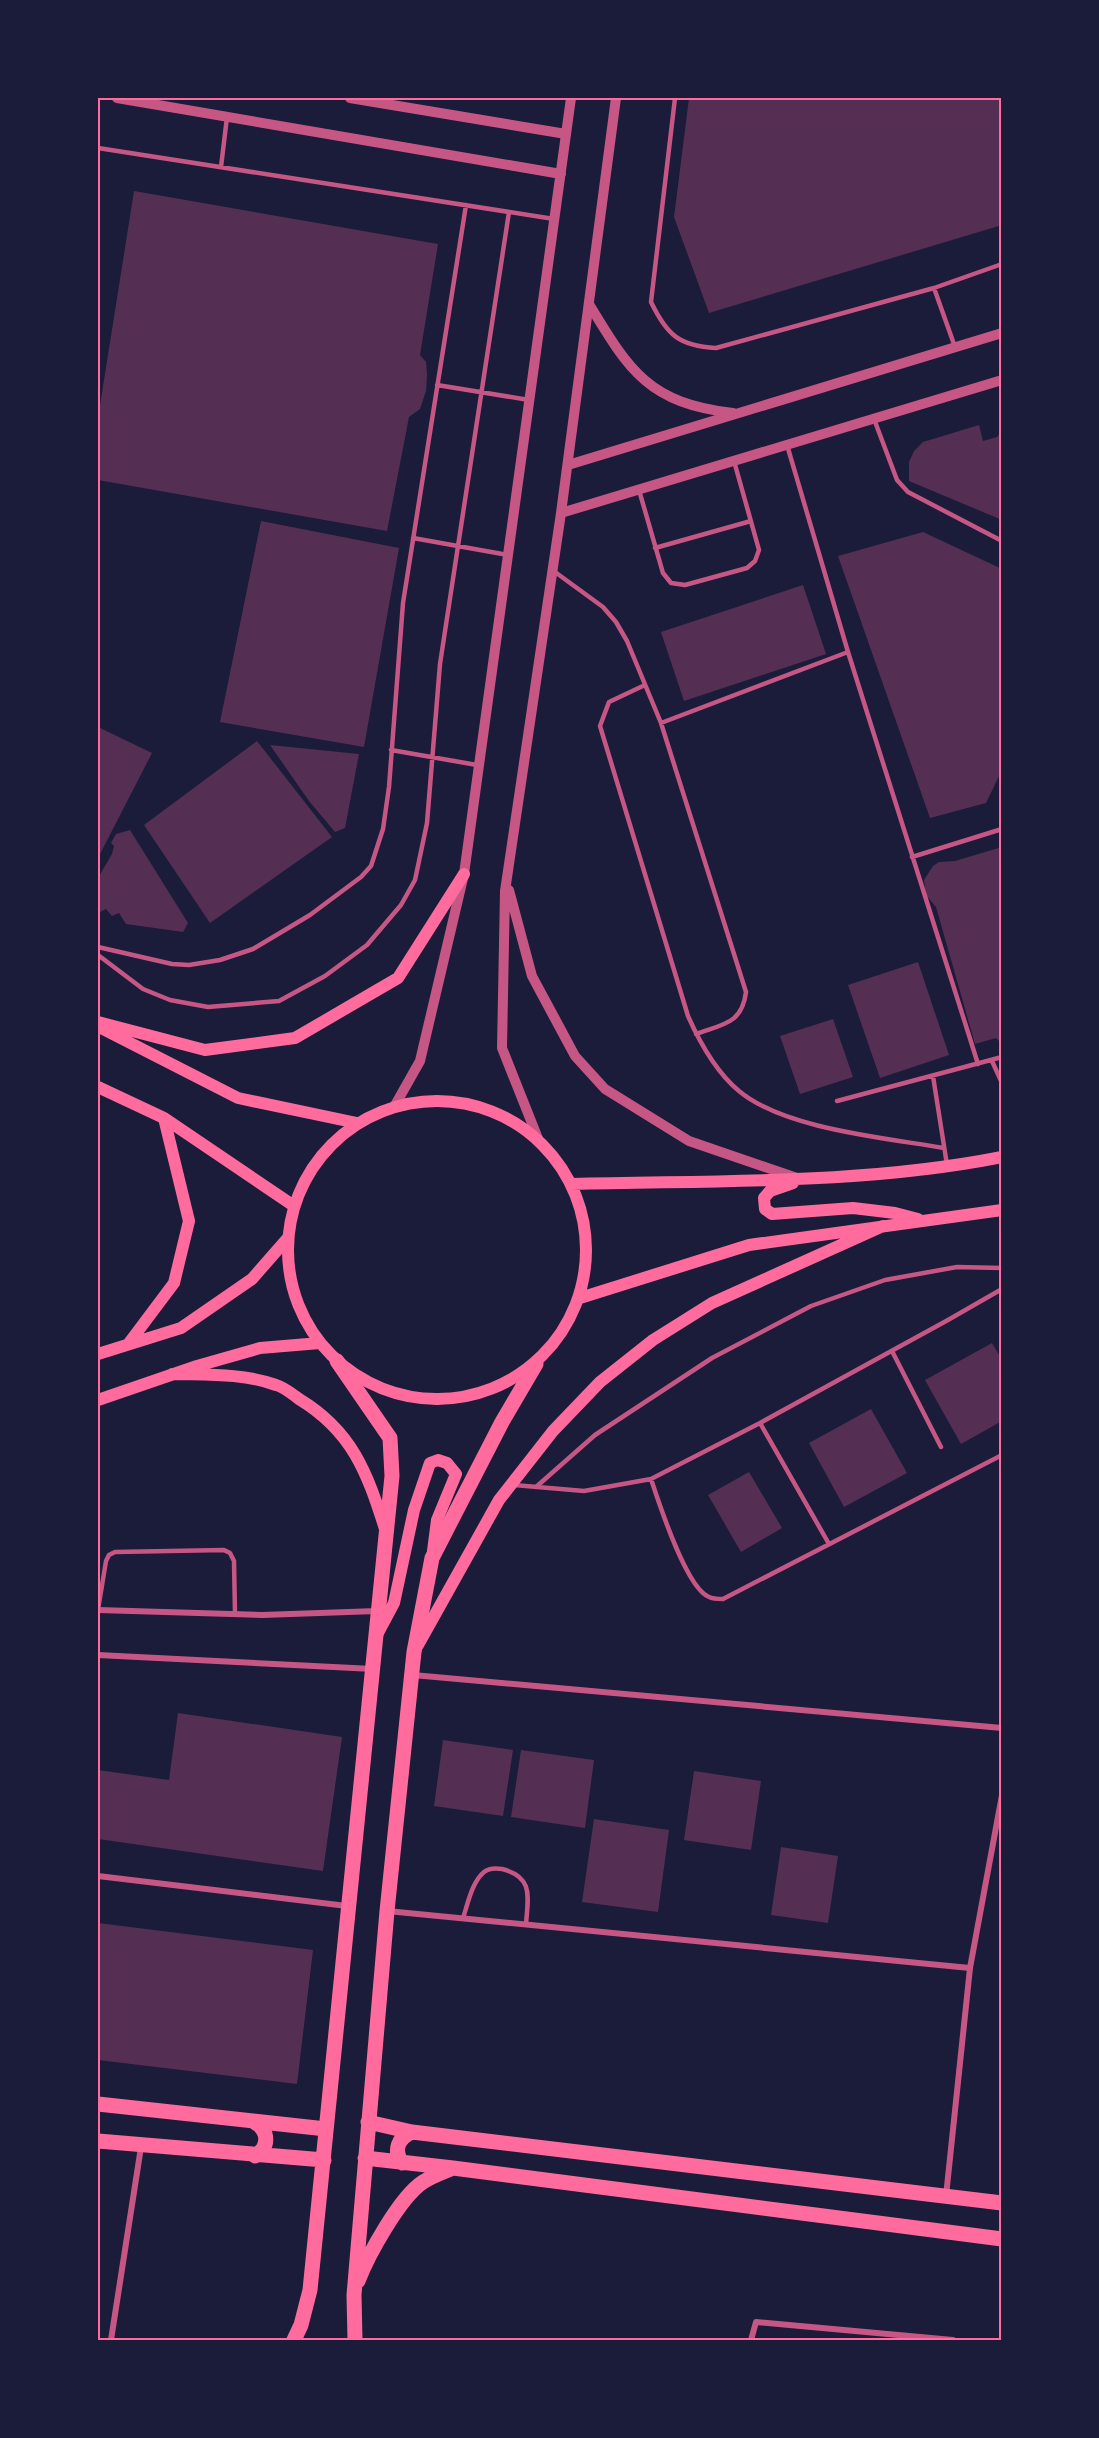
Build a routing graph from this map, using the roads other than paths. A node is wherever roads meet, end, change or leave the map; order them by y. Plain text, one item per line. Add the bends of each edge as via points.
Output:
1 (117, 98) edge
2 (351, 98) edge
3 (571, 98) edge
4 (616, 98) edge
5 (675, 98) edge
6 (406, 102) edge
7 (227, 117) junction
8 (566, 134) junction
9 (98, 148) edge
10 (221, 167) junction
11 (561, 174) junction
12 (466, 205) junction
13 (509, 212) junction
14 (555, 219) junction
15 (1002, 264) edge
16 (934, 288) junction
17 (589, 304) junction
18 (1002, 333) edge
19 (955, 347) junction
20 (1002, 380) edge
21 (437, 385) junction
22 (482, 392) junction
23 (530, 400) junction
24 (739, 414) junction
25 (874, 419) junction
26 (787, 445) junction
27 (734, 461) junction
28 (568, 465) junction
29 (639, 490) junction
30 (561, 513) junction
31 (751, 521) junction
32 (413, 538) junction
33 (1002, 541) edge
34 (458, 546) junction
35 (656, 548) junction
36 (508, 555) junction
37 (552, 570) junction
38 (849, 652) junction
39 (645, 685) junction
40 (661, 723) junction
41 (392, 750) junction
42 (432, 757) junction
43 (480, 765) junction
44 (1002, 829) edge
45 (912, 857) junction
46 (465, 874) junction
47 (507, 879) junction
48 (98, 947) edge
49 (98, 956) edge
50 (98, 1022) edge
51 (98, 1026) edge
52 (696, 1034) junction
53 (1002, 1057) edge
54 (992, 1061) junction
55 (978, 1064) junction
56 (933, 1076) junction
57 (1002, 1083) edge
58 (98, 1087) edge
59 (837, 1101) dead end
60 (394, 1107) junction
61 (164, 1118) junction
62 (357, 1123) junction
63 (539, 1141) junction
64 (944, 1148) junction
65 (1002, 1157) edge
66 (947, 1168) junction
67 (803, 1180) junction
68 (572, 1184) junction
69 (294, 1206) junction
70 (1002, 1210) edge
71 (922, 1221) junction
72 (883, 1226) junction
73 (287, 1239) junction
74 (1002, 1268) edge
75 (1002, 1288) edge
76 (580, 1298) junction
77 (320, 1343) junction
78 (129, 1344) junction
79 (892, 1351) junction
80 (98, 1354) edge
81 (337, 1361) junction
82 (536, 1364) junction
83 (172, 1374) junction
84 (98, 1400) edge
85 (760, 1422) junction
86 (941, 1447) dead end
87 (1002, 1455) edge
88 (651, 1479) junction
89 (511, 1485) junction
90 (536, 1487) junction
91 (387, 1535) junction
92 (829, 1544) junction
93 (432, 1558) junction
94 (98, 1610) edge
95 (378, 1611) junction
96 (235, 1614) junction
97 (376, 1638) junction
98 (414, 1652) junction
99 (98, 1655) edge
100 (373, 1669) junction
101 (412, 1675) junction
102 (1002, 1728) edge
103 (1002, 1795) edge
104 (98, 1876) edge
105 (349, 1907) junction
106 (387, 1911) junction
107 (463, 1918) junction
108 (526, 1924) junction
109 (970, 1968) junction
110 (98, 2104) edge
111 (254, 2122) junction
112 (368, 2122) junction
113 (326, 2129) junction
114 (412, 2132) junction
115 (98, 2141) edge
116 (141, 2146) junction
117 (255, 2156) junction
118 (365, 2158) junction
119 (324, 2160) junction
120 (402, 2163) junction
121 (453, 2168) junction
122 (946, 2197) junction
123 (1002, 2203) edge
124 (1002, 2239) edge
125 (354, 2295) junction
126 (354, 2312) junction
127 (301, 2333) edge
128 (111, 2340) edge
129 (294, 2340) edge
130 (346, 2340) edge
131 (355, 2340) edge
132 (751, 2340) edge
133 (953, 2340) edge

1 - 7 street
2 - 6 street
3 - 8 street
4 - 17 street
5 - 16 lane via 651,302 661,323 677,339 694,347 716,348
6 - 8 street
7 - 10 lane
7 - 11 street
8 - 11 street
9 - 10 lane
10 - 12 lane
11 - 14 street
12 - 13 lane
12 - 21 lane
13 - 14 lane
13 - 22 lane
14 - 23 street
15 - 16 lane
16 - 19 lane
17 - 24 street via 616,350 640,378 674,400 705,410
17 - 28 street
18 - 19 street
19 - 24 street
20 - 25 street
21 - 22 lane
21 - 32 lane
22 - 23 lane
22 - 34 lane
23 - 36 street
24 - 28 street
25 - 26 street
25 - 33 lane via 897,480 908,492
26 - 27 street
26 - 38 lane
27 - 29 street
27 - 31 lane
28 - 30 street
29 - 30 street
29 - 35 lane
30 - 37 street
31 - 35 lane
31 - 35 lane via 759,550 747,568 685,585 671,583 663,573
32 - 34 lane
32 - 41 lane via 402,603
34 - 36 lane
34 - 42 lane via 440,664
36 - 43 street
37 - 39 lane via 603,607 616,622
37 - 47 street
38 - 40 lane
38 - 45 lane
39 - 40 lane
39 - 52 lane via 609,702 600,726
40 - 52 lane via 746,992 744,1006 736,1018
41 - 42 lane
41 - 48 lane via 383,829 371,866 310,915 253,950 189,965
42 - 43 lane
42 - 49 lane via 427,823 415,880 401,905 367,945 326,976 279,1001 208,1007 170,1000 143,989
43 - 46 street
44 - 45 lane
45 - 55 lane
46 - 50 main road via 398,978 295,1038 205,1050
46 - 60 street via 420,1061
47 - 63 street via 502,1047
47 - 67 street via 532,976 575,1056 605,1089 688,1140
51 - 62 main road via 238,1098
52 - 64 lane via 721,1073 740,1092 767,1108 807,1124
53 - 54 lane
54 - 55 lane
54 - 57 lane
55 - 56 lane
56 - 59 lane
56 - 64 lane
58 - 61 main road
60 - 62 main road
60 - 63 main road via 445,1101 496,1113
61 - 69 main road
61 - 78 main road via 189,1221 174,1283
62 - 69 main road via 330,1145 308,1173
63 - 68 main road
64 - 66 lane
65 - 66 main road
66 - 67 main road
67 - 68 main road
67 - 71 main road via 770,1191 764,1198 765,1209 772,1214 853,1208
68 - 76 main road via 585,1221 587,1260
69 - 73 main road
70 - 71 main road
71 - 72 main road
72 - 76 main road via 749,1245
72 - 89 main road via 712,1303 653,1340 592,1390 553,1431
73 - 77 main road via 290,1276 300,1312
73 - 78 main road via 252,1279 181,1328
74 - 90 lane via 957,1267 885,1280 811,1306 712,1358 595,1435
75 - 79 lane
76 - 82 main road via 562,1334
77 - 81 main road
77 - 83 main road via 260,1348
78 - 80 main road
79 - 85 lane
79 - 86 lane
81 - 82 main road via 373,1385 414,1398 457,1399 499,1387
81 - 91 main road via 390,1437 392,1476
82 - 93 main road
83 - 84 main road
83 - 91 main road via 230,1376 277,1385 310,1405 346,1438 369,1478
85 - 88 lane
85 - 92 lane
87 - 92 lane
88 - 90 lane via 584,1491
88 - 92 lane via 692,1582 708,1597 723,1599
89 - 90 lane
89 - 98 main road
91 - 95 main road
93 - 97 main road via 437,1520 456,1474 447,1463 438,1460 430,1463 425,1474 394,1603
93 - 98 main road
94 - 96 street
94 - 96 lane via 106,1561 115,1552 224,1550 234,1561
95 - 96 street
95 - 97 main road
97 - 100 main road
98 - 101 main road
99 - 100 street
100 - 105 main road
101 - 102 street
101 - 106 main road
103 - 109 street
104 - 105 street
105 - 113 main road
106 - 107 street
106 - 112 main road
107 - 108 street
107 - 108 lane via 479,1878 486,1870 496,1868 515,1872 525,1882
108 - 109 street
109 - 122 street
110 - 111 main road
111 - 113 main road
111 - 117 main road via 266,2136 262,2150
112 - 114 main road
112 - 118 main road
113 - 119 main road
114 - 120 main road via 403,2136 398,2145
114 - 122 main road
115 - 116 main road
116 - 117 main road
116 - 128 street
117 - 119 main road
118 - 120 main road
118 - 125 main road
119 - 127 main road via 310,2290
120 - 121 main road
121 - 124 main road
121 - 125 main road via 422,2182 405,2200 387,2224
122 - 123 main road
125 - 126 main road
126 - 130 main road
126 - 131 main road
127 - 129 main road
132 - 133 street via 756,2322

